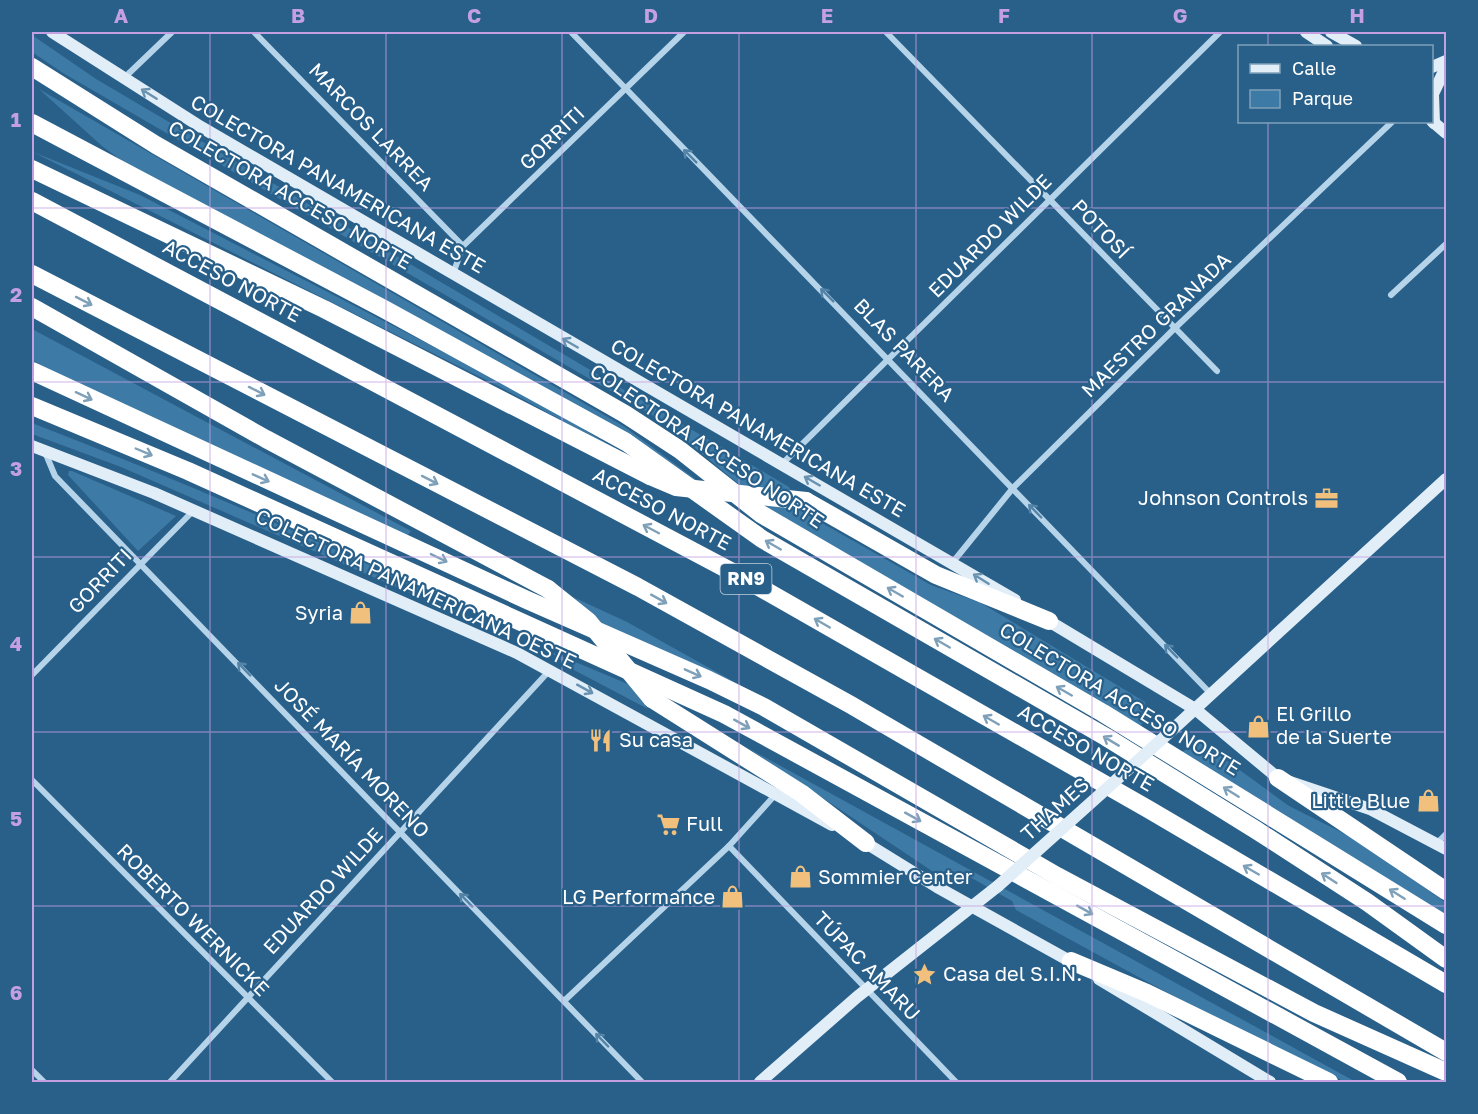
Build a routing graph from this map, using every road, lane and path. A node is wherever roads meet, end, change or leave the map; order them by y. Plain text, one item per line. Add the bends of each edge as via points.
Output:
1 (52, 32) edge
2 (172, 32) edge
3 (254, 32) edge
4 (572, 32) edge
5 (684, 32) edge
6 (886, 32) edge
7 (1220, 32) edge
8 (1306, 32) edge
9 (1330, 32) edge
10 (1326, 45) edge
11 (1354, 45) edge
12 (32, 67) edge
13 (1446, 67) edge
14 (123, 78) junction
15 (626, 90) junction
16 (1433, 122) edge
17 (32, 123) edge
18 (1391, 123) edge
19 (1446, 132) edge
20 (32, 169) edge
21 (32, 201) edge
22 (1050, 201) junction
23 (1446, 244) edge
24 (463, 246) junction
25 (32, 274) edge
26 (453, 274) junction
27 (1391, 295) dead end
28 (32, 307) edge
29 (1174, 328) junction
30 (890, 358) junction
31 (32, 371) edge
32 (1217, 371) dead end
33 (32, 406) edge
34 (32, 446) edge
35 (45, 451) junction
36 (782, 464) junction
37 (1446, 479) edge
38 (1013, 488) junction
39 (193, 510) junction
40 (140, 562) junction
41 (953, 562) junction
42 (1049, 621) junction
43 (550, 670) junction
44 (32, 675) edge
45 (1211, 694) junction
46 (1195, 709) junction
47 (1278, 777) junction
48 (32, 780) edge
49 (775, 795) junction
50 (401, 832) junction
51 (1446, 834) edge
52 (866, 843) junction
53 (729, 846) junction
54 (1441, 847) edge
55 (1446, 891) edge
56 (972, 907) junction
57 (1446, 925) edge
58 (1446, 959) edge
59 (1071, 961) junction
60 (1446, 984) edge
61 (866, 989) junction
62 (246, 997) junction
63 (564, 1001) junction
64 (1446, 1052) edge
65 (32, 1070) edge
66 (1446, 1072) edge
67 (44, 1083) edge
68 (170, 1083) edge
69 (332, 1083) edge
70 (642, 1083) edge
71 (760, 1083) edge
72 (956, 1083) edge
73 (1270, 1083) edge
74 (1329, 1083) edge
75 (1398, 1083) edge

1 - 14 street, COLECTORA PANAMERICANA ESTE
2 - 14 street
3 - 24 street, MARCOS LARREA
4 - 15 street, BLAS PARERA
5 - 15 street, GORRITI
6 - 22 street, POTOSÍ
7 - 22 street, EDUARDO WILDE
8 - 10 street
9 - 11 street
57 -> 12 highway, COLECTORA ACCESO NORTE via 1103,713 761,514 680,450 626,414 156,145
13 - 16 street via 1433,94
26 -> 14 street, COLECTORA PANAMERICANA ESTE
15 - 24 street, GORRITI
30 -> 15 street, BLAS PARERA
16 - 19 street
58 -> 17 highway via 1256,830 1106,737 762,539 626,442
18 - 29 street, MAESTRO GRANADA
20 - 42 highway, bridge via 324,309 650,476 676,487 806,501 936,575
60 -> 21 highway, ACCESO NORTE / RN9 via 738,575
22 - 29 street, POTOSÍ
22 - 30 street, EDUARDO WILDE
23 - 27 street
24 - 26 street, GORRITI
25 -> 64 highway via 658,598 851,705
36 -> 26 street, COLECTORA PANAMERICANA ESTE
28 - 52 highway, bridge via 266,439 548,589 588,621 652,699 801,793
29 - 32 street, POTOSÍ
29 - 38 street, MAESTRO GRANADA
30 - 36 street, EDUARDO WILDE
30 - 38 street, BLAS PARERA
31 -> 66 highway via 764,707 1088,892 1314,1013
33 -> 75 highway via 188,471 724,714
34 - 35 street, COLECTORA PANAMERICANA OESTE
35 - 39 street, COLECTORA PANAMERICANA OESTE
35 - 40 street, JOSÉ MARÍA MORENO via 55,476
41 -> 36 street, COLECTORA PANAMERICANA ESTE
37 - 45 street, THAMES
38 - 41 street, MAESTRO GRANADA
45 -> 38 street, BLAS PARERA
39 - 40 street, GORRITI
39 - 43 street, COLECTORA PANAMERICANA OESTE via 357,580
40 - 44 street, GORRITI
50 -> 40 street, JOSÉ MARÍA MORENO
42 -> 41 street, COLECTORA PANAMERICANA ESTE
42 - 46 street, COLECTORA PANAMERICANA ESTE
43 -> 49 street, COLECTORA PANAMERICANA OESTE
43 - 50 street, EDUARDO WILDE
45 - 46 street, THAMES
46 - 47 street, COLECTORA PANAMERICANA ESTE
46 - 56 street, THAMES, bridge
47 - 54 street, COLECTORA PANAMERICANA ESTE via 1370,809
47 - 55 highway
48 - 62 street, ROBERTO WERNICKE
49 - 52 street, COLECTORA PANAMERICANA OESTE
49 - 53 street
50 - 62 street, EDUARDO WILDE
63 -> 50 street, JOSÉ MARÍA MORENO
51 - 54 street
52 - 56 street, COLECTORA PANAMERICANA OESTE
53 - 61 street, TÚPAC AMARU
53 - 63 street
56 - 59 street, COLECTORA PANAMERICANA OESTE
56 - 61 street, THAMES
59 - 73 street, COLECTORA PANAMERICANA OESTE via 1145,1010
59 - 74 highway via 1147,993
61 - 71 street, THAMES
61 - 72 street, TÚPAC AMARU
62 - 68 street, EDUARDO WILDE
62 - 69 street, ROBERTO WERNICKE
70 -> 63 street, JOSÉ MARÍA MORENO
65 - 67 street

